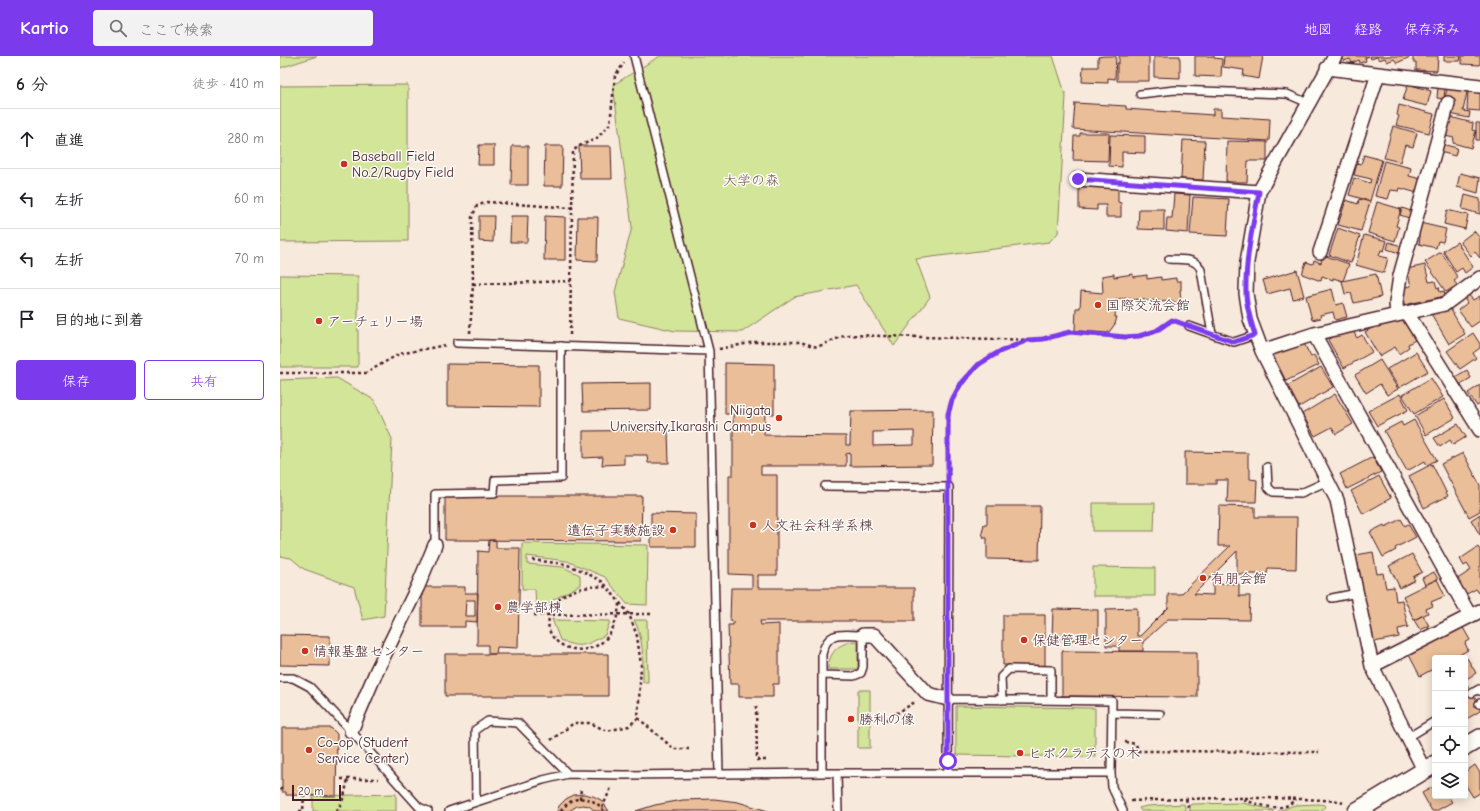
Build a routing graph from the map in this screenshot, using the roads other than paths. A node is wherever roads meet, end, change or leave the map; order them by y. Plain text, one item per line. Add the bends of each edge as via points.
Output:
1 (634, 56) edge
2 (1334, 56) edge
3 (1327, 68) junction
4 (1378, 74) junction
5 (1480, 86) edge
6 (1140, 94) dead end
7 (1308, 103) junction
8 (1448, 103) dead end
9 (1078, 179) dead end
10 (1259, 192) junction
11 (1320, 252) dead end
12 (1169, 259) dead end
13 (1480, 278) edge
14 (1402, 314) junction
15 (1189, 326) road end
16 (1212, 334) junction
17 (1314, 334) junction
18 (1255, 335) junction
19 (457, 343) road end
20 (561, 346) junction
21 (709, 351) junction
22 (1262, 351) junction
23 (1480, 430) edge
24 (1266, 467) dead end
25 (1328, 481) junction
26 (825, 486) dead end
27 (435, 545) joint
28 (1357, 593) junction
29 (1332, 598) dead end
30 (1475, 613) edge
31 (863, 635) junction
32 (1372, 666) junction
33 (822, 675) junction
34 (280, 678) edge
35 (1480, 691) edge
36 (1472, 693) dead end
37 (948, 699) junction
38 (1002, 700) junction
39 (1051, 700) junction
40 (1112, 713) junction
41 (1160, 714) dead end
42 (1432, 723) edge
43 (351, 731) junction
44 (1407, 738) junction
45 (1480, 738) edge
46 (1468, 745) edge
47 (1430, 767) edge
48 (822, 773) junction
49 (837, 773) junction
50 (1111, 773) junction
51 (568, 774) junction
52 (718, 774) junction
53 (948, 774) junction
54 (476, 801) junction
55 (1350, 807) edge
56 (1120, 808) edge
57 (428, 811) edge
58 (449, 811) edge
59 (838, 811) edge

1 - 21 lane
2 - 3 street
3 - 4 street
3 - 7 street
4 - 5 street
4 - 11 street
6 - 7 lane via 1175,90 1288,94
7 - 10 street
8 - 14 street via 1400,276 1396,303
9 - 10 street
10 - 18 street via 1247,262 1246,293
12 - 16 lane via 1194,261 1199,264
13 - 14 street via 1445,304
14 - 17 street
14 - 23 street
15 - 16 lane
16 - 18 lane via 1234,342
17 - 22 street
17 - 30 street via 1369,440
18 - 22 street
19 - 20 lane
20 - 21 lane
20 - 27 lane via 561,478 495,480 494,493 435,494
21 - 52 lane
22 - 25 street
24 - 25 lane via 1268,487 1273,492 1301,493
25 - 28 street via 1337,500
26 - 37 lane via 949,487
27 - 43 street
28 - 29 lane
28 - 32 street
30 - 32 street
31 - 33 lane via 834,635 825,642
31 - 33 lane via 862,673 854,676
31 - 37 street via 874,635 928,694
32 - 44 street
33 - 48 lane
34 - 43 lane via 293,678 310,687
35 - 36 lane via 1479,689
37 - 38 lane
37 - 53 lane
38 - 39 lane
38 - 39 lane via 1001,677 1009,669 1016,669 1050,670
39 - 40 lane via 1112,701
40 - 41 lane
40 - 50 lane
42 - 44 lane
43 - 57 lane via 419,807
44 - 47 street
45 - 46 street
47 - 55 street
48 - 49 lane
48 - 52 lane
49 - 53 lane
49 - 59 lane
50 - 53 lane
50 - 56 lane via 1112,786
51 - 52 lane
51 - 54 lane
51 - 54 lane via 518,723 488,721 475,730
54 - 58 lane

